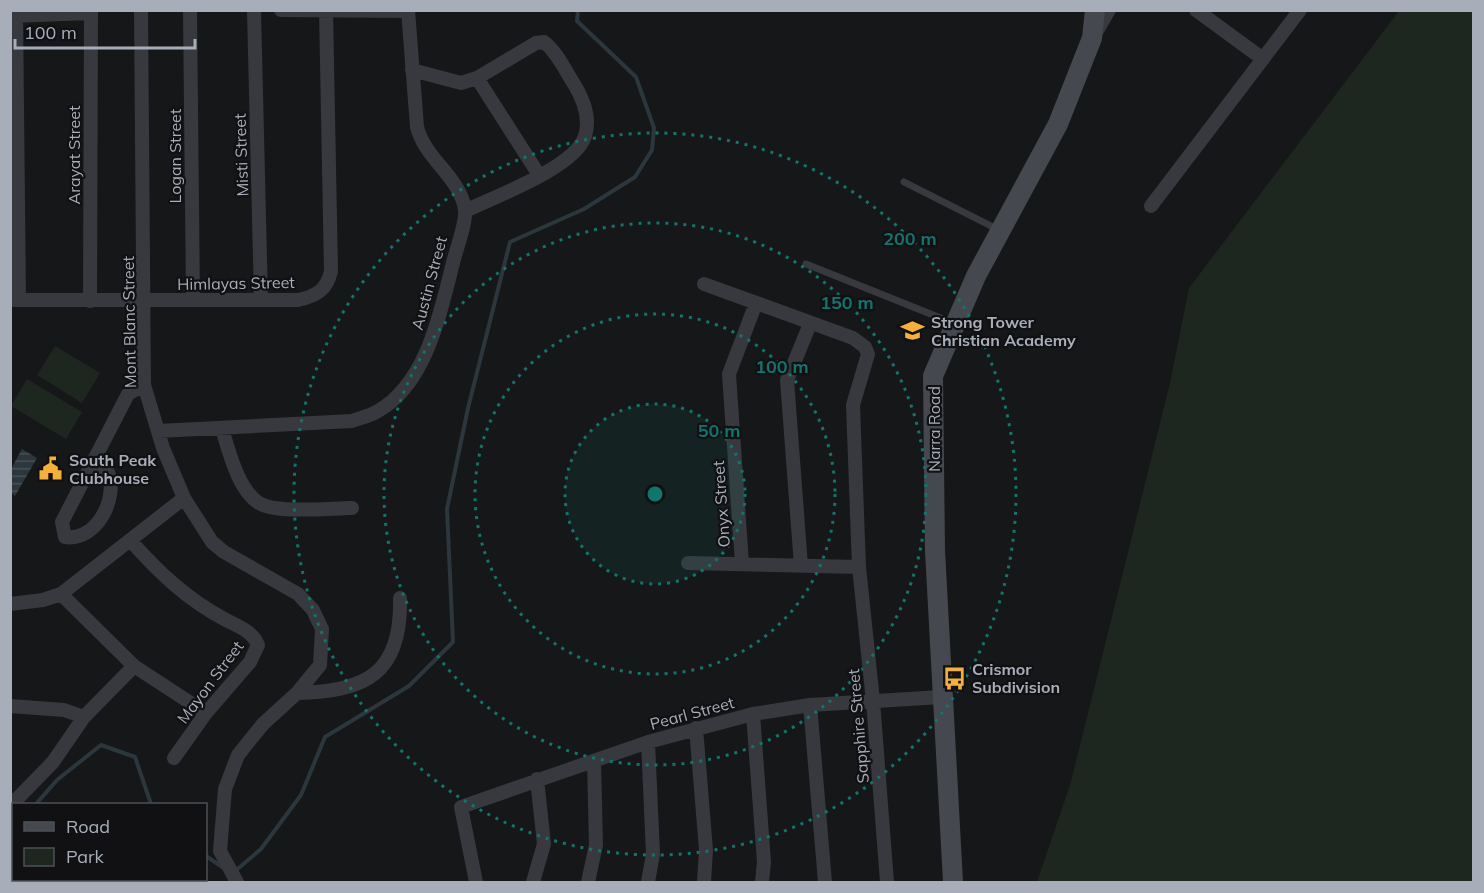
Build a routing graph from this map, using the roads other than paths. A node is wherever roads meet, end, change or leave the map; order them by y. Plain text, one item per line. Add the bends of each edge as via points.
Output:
1 (141, 10) edge
2 (190, 10) edge
3 (254, 10) edge
4 (280, 10) edge
5 (1095, 10) edge
6 (1109, 10) edge
7 (1196, 10) edge
8 (1300, 10) edge
9 (326, 11) edge
10 (408, 11) edge
11 (91, 12) edge
12 (14, 14) edge
13 (1092, 38) junction
14 (1263, 59) junction
15 (412, 70) junction
16 (477, 78) junction
17 (539, 175) junction
18 (904, 182) dead end
19 (1151, 206) dead end
20 (465, 211) junction
21 (1002, 231) junction
22 (806, 264) dead end
23 (704, 284) dead end
24 (15, 300) edge
25 (90, 300) junction
26 (193, 300) junction
27 (261, 300) junction
28 (145, 301) junction
29 (756, 303) junction
30 (810, 324) junction
31 (955, 324) junction
32 (144, 385) junction
33 (222, 429) junction
34 (158, 431) junction
35 (93, 464) junction
36 (184, 498) junction
37 (352, 508) dead end
38 (130, 540) junction
39 (688, 563) dead end
40 (742, 564) junction
41 (801, 566) junction
42 (859, 567) junction
43 (60, 594) junction
44 (400, 598) dead end
45 (10, 604) edge
46 (134, 666) junction
47 (297, 693) junction
48 (942, 697) junction
49 (873, 701) junction
50 (810, 705) junction
51 (10, 706) edge
52 (206, 713) junction
53 (753, 714) junction
54 (84, 717) junction
55 (696, 728) junction
56 (648, 742) junction
57 (174, 758) dead end
58 (594, 761) junction
59 (537, 779) junction
60 (10, 801) edge
61 (237, 882) edge
62 (476, 882) edge
63 (533, 882) edge
64 (588, 882) edge
65 (648, 882) edge
66 (704, 882) edge
67 (762, 882) edge
68 (825, 882) edge
69 (887, 882) edge
70 (953, 882) edge

1 - 28 street, Mont Blanc Street
2 - 26 street, Logan Street
3 - 27 street, Misti Street
4 - 9 street
5 - 13 street, Narra Road
6 - 13 street
7 - 14 street
8 - 14 street
9 - 10 street
9 - 27 street, Himlayas Street via 329,280 312,297
10 - 15 street
11 - 12 street
11 - 25 street, Arayat Street
12 - 24 street
13 - 21 street, Narra Road via 1058,124
14 - 19 street
15 - 16 street via 453,83
15 - 20 street via 420,140 458,189
16 - 17 street
16 - 17 street via 536,43 544,42 555,53 583,98 586,136 568,158
17 - 20 street
18 - 21 lane
20 - 33 street, Austin Street via 435,332 400,393 378,411 352,421
21 - 31 street, Narra Road
22 - 31 lane
23 - 29 street
24 - 25 street, Himlayas Street
25 - 28 street, Himlayas Street
26 - 27 street, Himlayas Street
26 - 28 street, Himlayas Street
28 - 32 street, Mont Blanc Street
29 - 30 street
29 - 40 street, Onyx Street via 729,374
30 - 41 street via 787,380
30 - 42 street, Sapphire Street via 859,341 868,354 853,405
31 - 48 street, Narra Road via 933,376
32 - 34 street, Mont Blanc Street
32 - 35 street via 128,394
33 - 34 street, Austin Street
33 - 37 street via 244,484 261,504
34 - 36 street, Mont Blanc Street
35 - 35 street via 62,522 65,537 85,534 106,510 111,477 107,470
36 - 38 street
36 - 47 street, Mont Blanc Street via 212,542 298,594 313,610 322,629 320,665
38 - 43 street
38 - 52 street, Mayon Street via 163,577 204,608 254,635 258,645 250,662
39 - 40 street
40 - 41 street
41 - 42 street
42 - 49 street, Sapphire Street
43 - 45 street
43 - 46 street
44 - 47 street via 397,644 384,667 368,680 347,687
46 - 52 street
46 - 54 street
47 - 61 street, Mont Blanc Street via 263,724 238,755 225,789 220,851
48 - 49 street, Pearl Street
48 - 70 street, Narra Road
49 - 50 street, Pearl Street
49 - 69 street, Sapphire Street
50 - 53 street, Pearl Street
50 - 68 street
51 - 54 street via 64,710
52 - 57 street, Mayon Street
53 - 55 street, Pearl Street
53 - 67 street via 764,862
54 - 60 street via 53,762 18,798
55 - 56 street, Pearl Street
55 - 66 street via 706,850
56 - 58 street, Pearl Street
56 - 65 street via 653,854
58 - 59 street, Pearl Street
58 - 64 street via 596,845
59 - 62 street, Pearl Street via 461,807
59 - 63 street via 544,844

